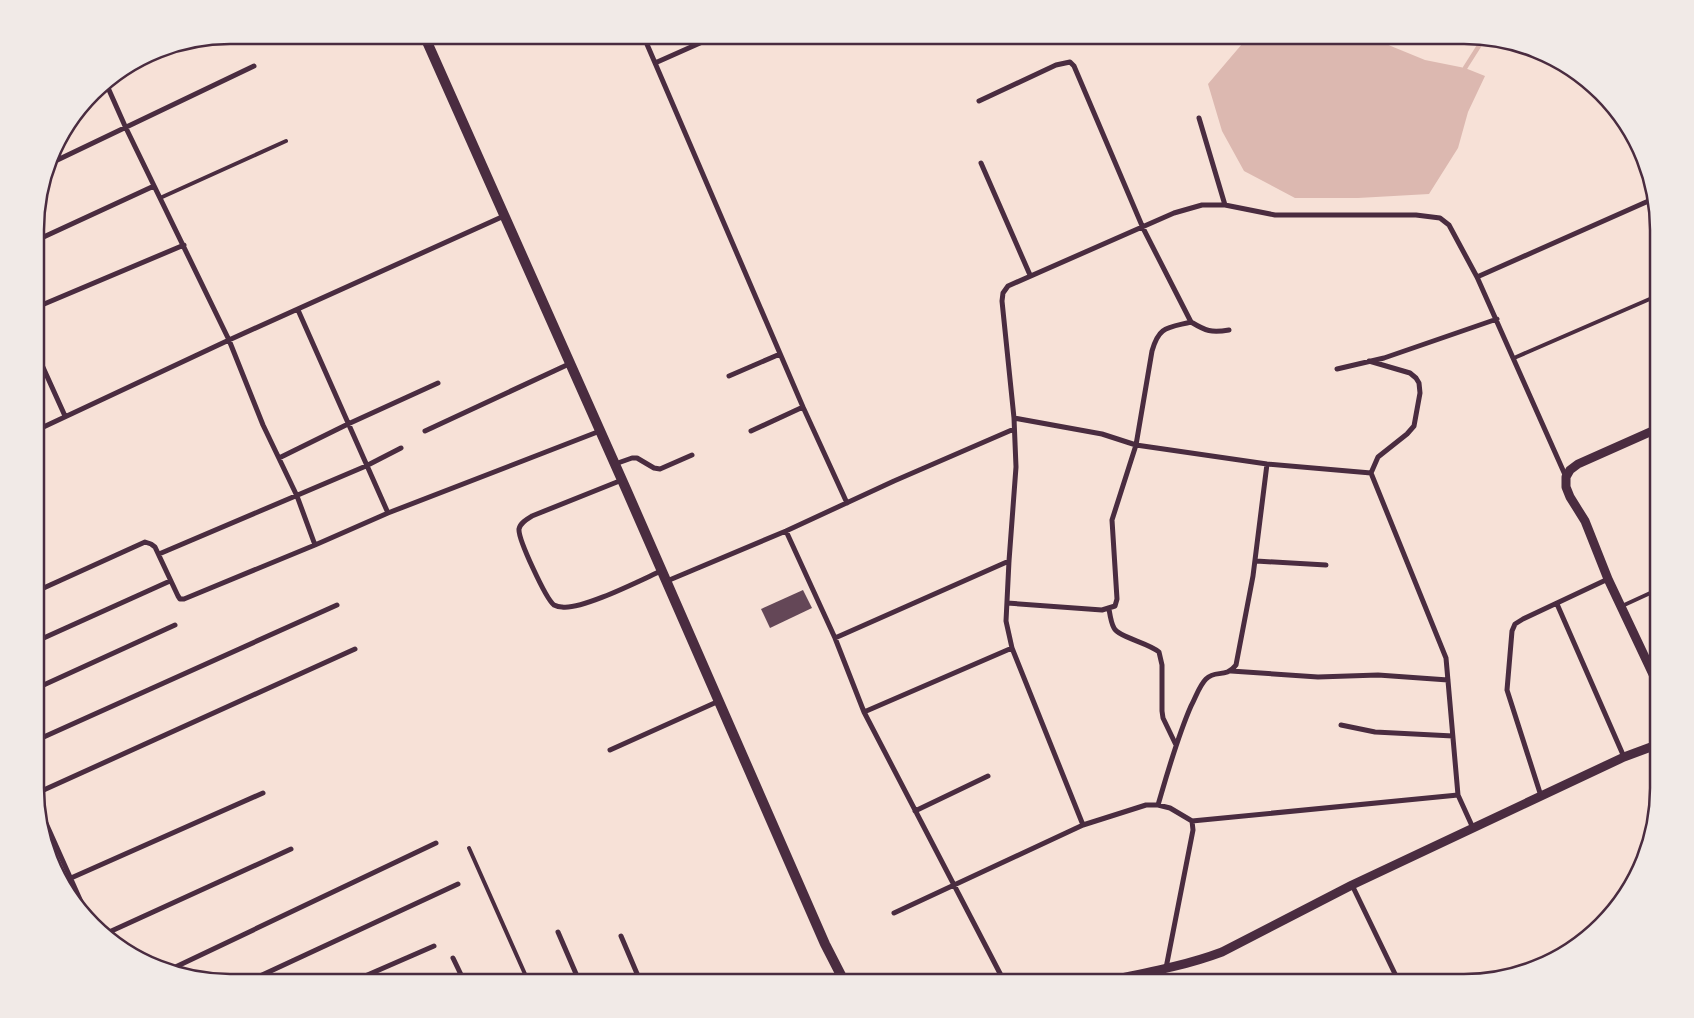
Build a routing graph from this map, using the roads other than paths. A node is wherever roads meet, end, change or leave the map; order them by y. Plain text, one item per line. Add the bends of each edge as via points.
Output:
1 (428, 44) edge
2 (647, 44) edge
3 (697, 44) edge
4 (655, 62) junction
5 (254, 66) dead end
6 (109, 88) edge
7 (980, 101) dead end
8 (1198, 118) dead end
9 (125, 126) junction
10 (286, 141) dead end
11 (58, 160) edge
12 (981, 163) dead end
13 (154, 186) junction
14 (160, 198) junction
15 (1648, 201) edge
16 (1225, 205) junction
17 (504, 216) junction
18 (1143, 228) junction
19 (44, 237) edge
20 (184, 245) junction
21 (1030, 276) junction
22 (1476, 277) junction
23 (1650, 299) edge
24 (44, 304) edge
25 (298, 310) junction
26 (1496, 319) junction
27 (1191, 322) junction
28 (1229, 330) dead end
29 (229, 340) junction
30 (780, 354) junction
31 (1514, 358) junction
32 (1369, 361) junction
33 (569, 364) junction
34 (1337, 369) dead end
35 (44, 370) edge
36 (729, 376) dead end
37 (438, 383) dead end
38 (803, 407) junction
39 (65, 416) junction
40 (1014, 418) junction
41 (348, 424) junction
42 (44, 426) edge
43 (1014, 429) junction
44 (751, 430) dead end
45 (425, 431) dead end
46 (600, 431) junction
47 (1650, 432) edge
48 (1136, 445) junction
49 (401, 448) dead end
50 (692, 455) dead end
51 (279, 458) junction
52 (1267, 464) junction
53 (615, 465) junction
54 (366, 466) junction
55 (1370, 473) junction
56 (1566, 477) junction
57 (622, 480) junction
58 (297, 496) junction
59 (847, 503) junction
60 (388, 513) junction
61 (786, 531) junction
62 (315, 545) junction
63 (159, 554) junction
64 (1009, 561) junction
65 (1256, 561) junction
66 (1326, 565) dead end
67 (664, 576) junction
68 (1608, 579) junction
69 (170, 581) junction
70 (44, 588) edge
71 (1650, 593) edge
72 (1008, 603) junction
73 (1557, 604) junction
74 (337, 605) dead end
75 (1621, 607) junction
76 (1109, 609) junction
77 (175, 625) dead end
78 (44, 638) edge
79 (834, 638) junction
80 (1012, 648) junction
81 (355, 649) dead end
82 (1650, 669) edge
83 (1231, 671) junction
84 (1448, 680) junction
85 (44, 685) edge
86 (718, 701) junction
87 (864, 712) junction
88 (1341, 725) dead end
89 (1453, 736) junction
90 (44, 737) edge
91 (1176, 746) junction
92 (1650, 747) edge
93 (610, 750) dead end
94 (1624, 757) junction
95 (988, 776) dead end
96 (44, 789) edge
97 (263, 793) dead end
98 (1458, 795) junction
99 (1541, 796) junction
100 (1158, 805) junction
101 (915, 811) junction
102 (1192, 820) junction
103 (1083, 825) junction
104 (48, 828) edge
105 (1473, 828) junction
106 (436, 844) dead end
107 (469, 848) dead end
108 (291, 849) dead end
109 (70, 878) junction
110 (458, 884) dead end
111 (1352, 885) junction
112 (954, 886) junction
113 (78, 896) edge
114 (894, 913) dead end
115 (111, 931) edge
116 (558, 932) dead end
117 (621, 936) dead end
118 (434, 946) dead end
119 (453, 958) dead end
120 (177, 966) edge
121 (1166, 968) junction
122 (264, 974) edge
123 (370, 974) edge
124 (461, 974) edge
125 (525, 974) edge
126 (576, 974) edge
127 (637, 974) edge
128 (840, 974) edge
129 (1000, 974) edge
130 (1138, 974) edge
131 (1396, 974) edge

1 - 17 main road
2 - 4 street
3 - 4 street
4 - 30 street
5 - 9 street
6 - 9 street
7 - 18 street via 1056,65 1070,62
8 - 16 street
9 - 11 street
9 - 13 street
10 - 14 lane
12 - 21 street
13 - 14 street
13 - 19 street
14 - 20 street
15 - 22 street
16 - 18 street via 1202,205 1174,213
16 - 22 street via 1275,215 1416,215 1440,218 1449,225
17 - 25 street
17 - 33 main road
18 - 21 street
18 - 27 street
20 - 24 street
20 - 29 street
21 - 40 street via 1008,286 1002,301
22 - 26 street
23 - 31 lane
25 - 29 street
25 - 41 street
26 - 31 street
26 - 32 street
27 - 28 street via 1205,330
27 - 48 street via 1164,330 1156,336
29 - 39 street
29 - 51 street
30 - 36 street
30 - 38 street
31 - 56 street
32 - 34 street
32 - 55 street via 1410,372 1419,383 1420,393 1414,426 1378,457
33 - 45 street
33 - 46 main road
35 - 39 street
37 - 41 street
38 - 44 street
38 - 59 street
39 - 42 street
40 - 43 street
40 - 48 street via 1102,434
41 - 51 street
41 - 54 street
43 - 59 street
43 - 64 street via 1016,467
46 - 53 main road
46 - 60 street
47 - 56 street via 1578,464
48 - 52 street
48 - 76 street via 1112,520 1117,599 1116,606
49 - 54 street
50 - 53 street via 660,469 637,458
51 - 58 street
52 - 55 street
52 - 65 street
53 - 57 main road
54 - 58 street
54 - 60 street
55 - 84 street via 1446,658
56 - 68 street via 1570,497 1585,521
57 - 67 main road
57 - 67 street via 532,516 519,531 526,552 554,605 562,608 578,606
58 - 62 street
58 - 63 street
59 - 61 street
60 - 62 street
61 - 67 street
61 - 79 street
62 - 69 street via 184,599 180,599
63 - 69 street
63 - 70 street via 145,542
64 - 72 street
64 - 79 street
65 - 66 street
65 - 83 street via 1236,665
67 - 86 main road
68 - 73 street
68 - 75 street
69 - 78 street
71 - 75 lane
72 - 76 street
72 - 80 street via 1006,622
73 - 94 street
73 - 99 street via 1515,624 1507,684
74 - 90 street
75 - 82 street
76 - 91 street via 1116,632 1159,652 1163,718
77 - 85 street
79 - 87 street
80 - 87 street
80 - 103 street
81 - 96 street
83 - 84 street
83 - 91 street via 1207,678 1180,731
84 - 89 street
86 - 93 street
86 - 128 main road
87 - 101 street
88 - 89 street via 1375,732
89 - 98 street
91 - 100 street
92 - 94 street
94 - 99 street
95 - 101 street
97 - 109 street
98 - 102 street
98 - 105 street
99 - 105 street
100 - 102 street
100 - 103 street via 1146,805
101 - 112 street
102 - 121 street via 1193,830
103 - 112 street
104 - 109 street
105 - 111 street
106 - 120 street
107 - 125 lane
108 - 115 street
109 - 113 street
110 - 122 street
111 - 121 street via 1222,952
111 - 131 street
112 - 114 street
112 - 129 street
116 - 126 street
117 - 127 street
118 - 123 street
119 - 124 street
121 - 130 street

